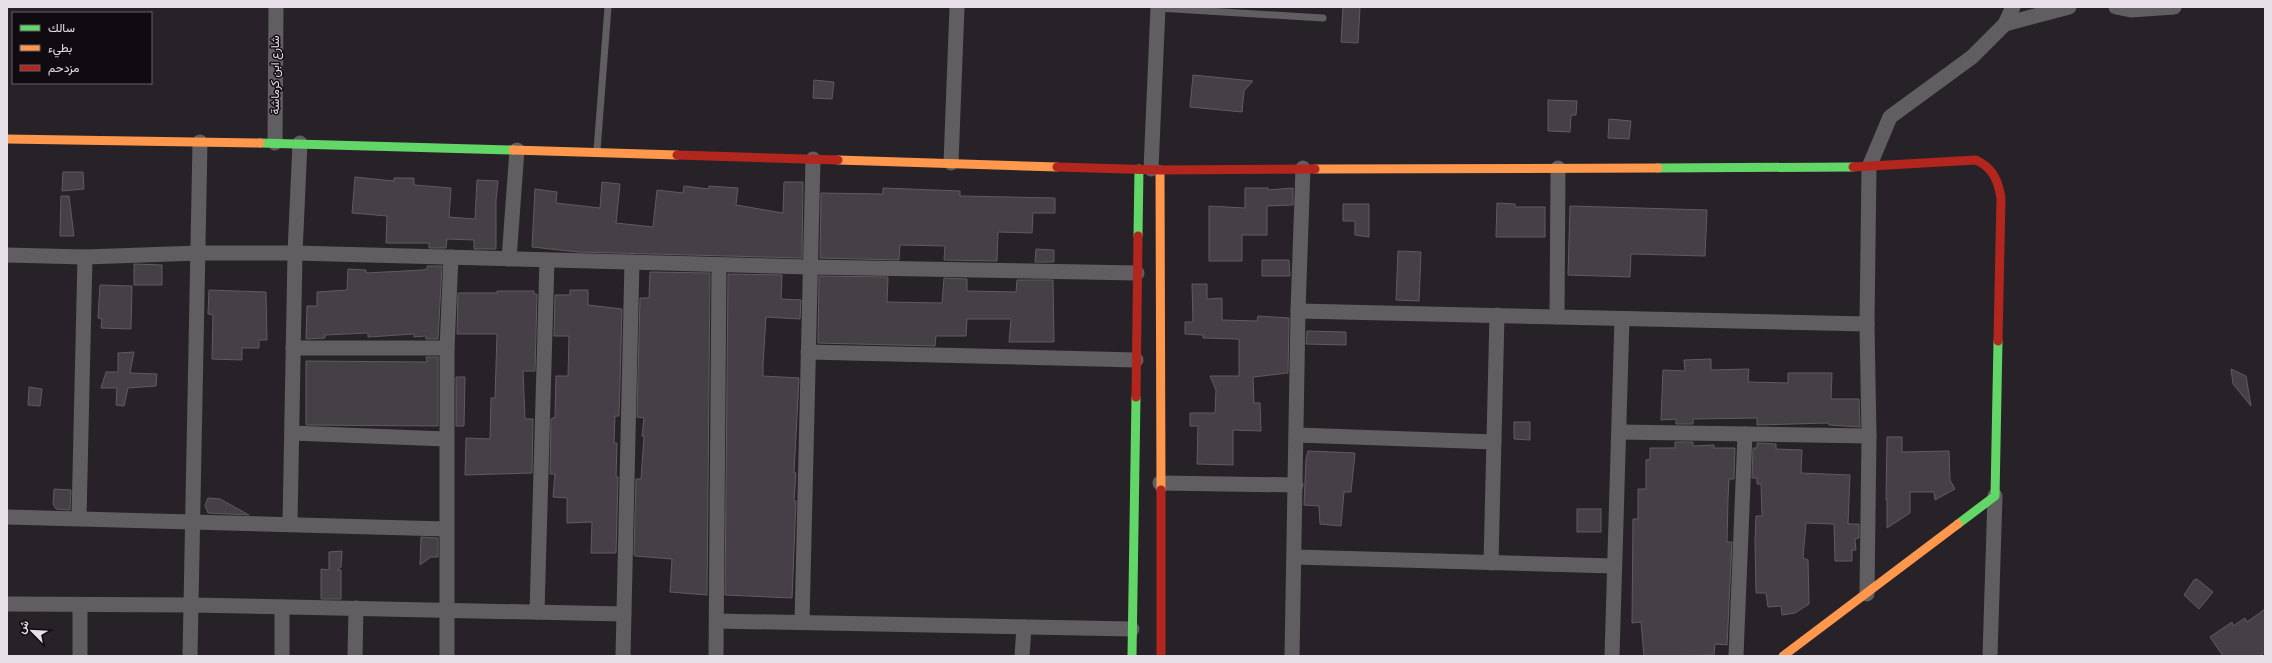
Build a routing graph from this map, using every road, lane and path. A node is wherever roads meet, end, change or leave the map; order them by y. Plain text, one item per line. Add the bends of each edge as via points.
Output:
1 (276, 7) edge
2 (608, 7) edge
3 (957, 7) edge
4 (2013, 7) edge
5 (2069, 7) edge
6 (2116, 7) edge
7 (2174, 7) edge
8 (1158, 8) edge
9 (1323, 18) dead end
10 (2005, 24) junction
11 (7, 138) edge
12 (200, 142) junction
13 (275, 143) junction
14 (300, 143) junction
15 (517, 150) junction
16 (597, 152) junction
17 (813, 159) junction
18 (951, 163) junction
19 (1869, 167) junction
20 (1304, 168) junction
21 (1558, 168) junction
22 (1150, 169) junction
23 (198, 253) junction
24 (294, 253) junction
25 (7, 255) edge
26 (85, 257) junction
27 (451, 257) junction
28 (509, 259) junction
29 (547, 260) junction
30 (632, 262) junction
31 (719, 265) junction
32 (810, 267) junction
33 (1137, 273) junction
34 (1298, 311) junction
35 (1497, 315) junction
36 (1557, 317) junction
37 (1622, 318) junction
38 (1867, 324) junction
39 (294, 348) junction
40 (447, 348) junction
41 (808, 352) junction
42 (1136, 360) junction
43 (1620, 432) junction
44 (292, 433) junction
45 (1745, 434) junction
46 (1296, 435) junction
47 (1869, 436) junction
48 (446, 439) junction
49 (1494, 442) junction
50 (1160, 483) junction
51 (1296, 485) junction
52 (1995, 496) junction
53 (7, 517) edge
54 (79, 518) junction
55 (193, 521) junction
56 (290, 524) junction
57 (446, 529) junction
58 (1295, 557) junction
59 (1491, 563) junction
60 (1614, 566) junction
61 (1867, 594) junction
62 (7, 604) edge
63 (80, 605) junction
64 (191, 605) junction
65 (282, 607) junction
66 (356, 608) junction
67 (448, 610) junction
68 (537, 612) junction
69 (624, 614) junction
70 (717, 621) junction
71 (802, 622) junction
72 (1024, 626) junction
73 (1132, 629) junction
74 (80, 656) edge
75 (190, 656) edge
76 (282, 656) edge
77 (355, 656) edge
78 (447, 656) edge
79 (623, 656) edge
80 (716, 656) edge
81 (1022, 656) edge
82 (1132, 656) edge
83 (1161, 656) edge
84 (1292, 656) edge
85 (1612, 656) edge
86 (1736, 656) edge
87 (1783, 656) edge
88 (1990, 656) edge

1 - 13 street, شارع ابن كرماشة
2 - 16 lane
3 - 18 street
4 - 10 street
5 - 10 street
6 - 7 street via 2131,10
8 - 9 lane
8 - 22 street
10 - 19 street via 1972,57 1890,117
11 - 12 street
12 - 13 street
12 - 23 street
13 - 14 street
14 - 15 street
14 - 24 street
15 - 16 street
15 - 28 street
16 - 17 street
17 - 18 street
17 - 32 street
18 - 22 street
19 - 21 street
19 - 38 street
19 - 52 street via 1976,160 1987,164 1999,182 2002,198
20 - 21 street
20 - 22 street
20 - 34 street
21 - 36 street
22 - 33 street
22 - 50 street
23 - 24 street
23 - 26 street
23 - 55 street
24 - 27 street
24 - 39 street
25 - 26 street
26 - 54 street
27 - 28 street
27 - 40 street
28 - 29 street
29 - 30 street
29 - 68 street
30 - 31 street
30 - 69 street
31 - 32 street
31 - 70 street
32 - 33 street
32 - 41 street
33 - 42 street
34 - 35 street
34 - 46 street
35 - 36 street
35 - 49 street
36 - 37 street
37 - 38 street
37 - 43 street
38 - 47 street
39 - 40 street
39 - 44 street
40 - 48 street
41 - 42 street
41 - 71 street
42 - 73 street
43 - 45 street
43 - 60 street
44 - 48 street
44 - 56 street
45 - 47 street
45 - 86 street
46 - 49 street
46 - 51 street
47 - 61 street
48 - 57 street
49 - 59 street
50 - 51 street
50 - 83 street
51 - 58 street
52 - 61 street
52 - 88 street
53 - 54 street
54 - 55 street
55 - 56 street
55 - 64 street
56 - 57 street
57 - 67 street
58 - 59 street
58 - 84 street
59 - 60 street
60 - 85 street
61 - 87 street
62 - 63 street
63 - 64 street
63 - 74 street
64 - 65 street
64 - 75 street
65 - 66 street
65 - 76 street
66 - 67 street
66 - 77 street
67 - 68 street
67 - 78 street
68 - 69 street
69 - 79 street
70 - 71 street
70 - 80 street
71 - 72 street
72 - 73 street
72 - 81 street
73 - 82 street

